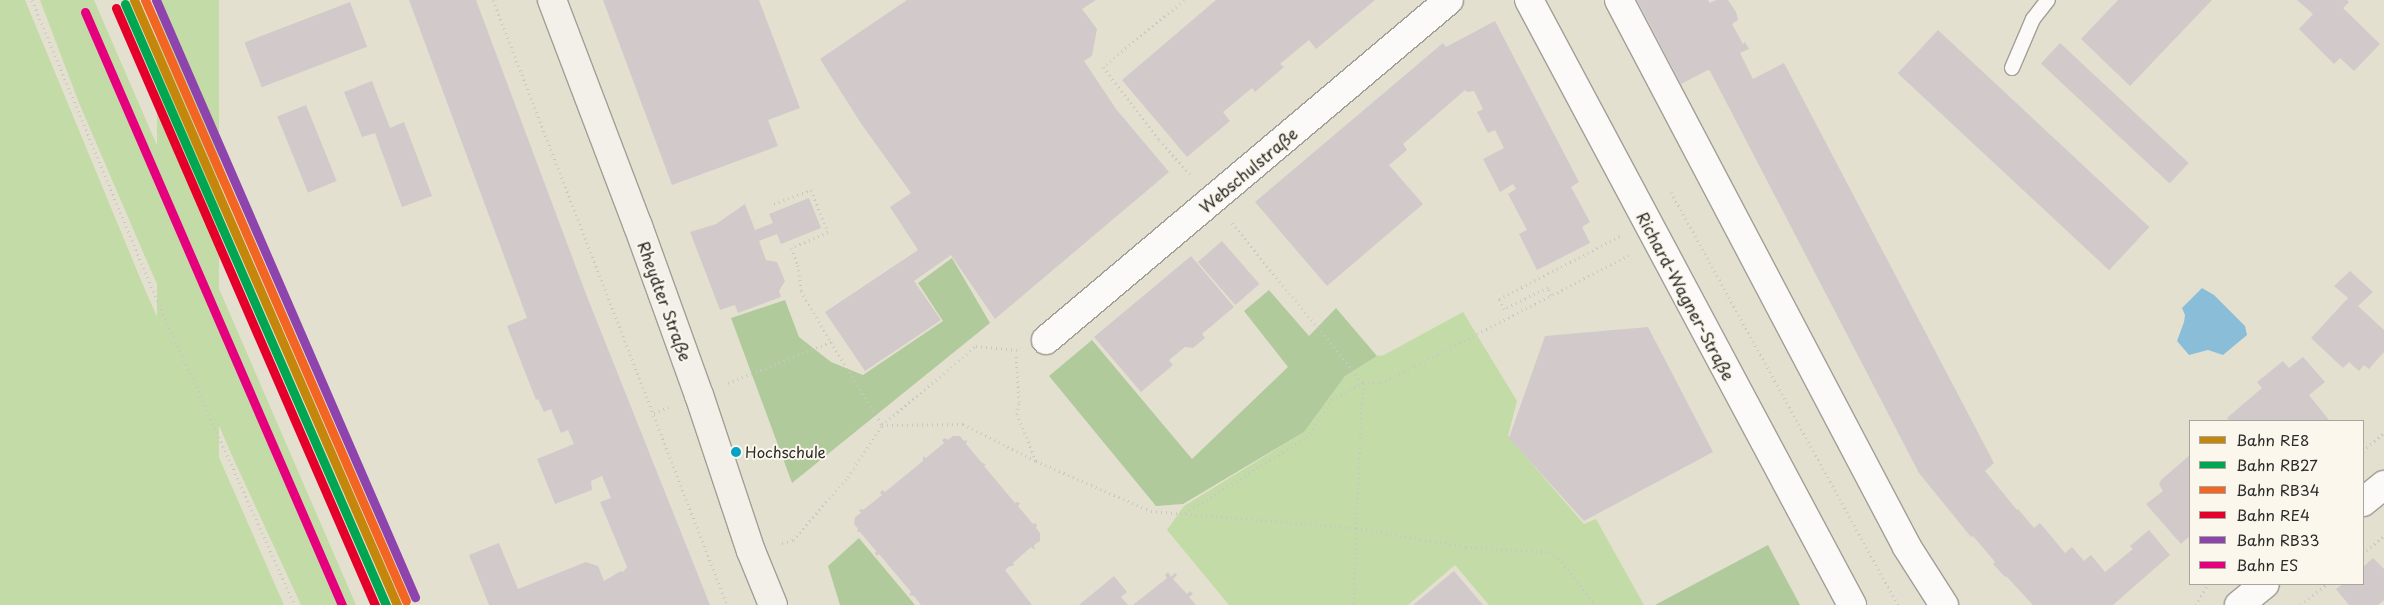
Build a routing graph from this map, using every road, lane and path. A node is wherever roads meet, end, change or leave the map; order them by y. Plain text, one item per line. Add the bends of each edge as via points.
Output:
1 (32, 0) edge
2 (493, 0) edge
3 (552, 0) edge
4 (1184, 0) edge
5 (1449, 0) edge
6 (1529, 0) edge
7 (1619, 0) edge
8 (2048, 0) edge
9 (2012, 68) dead end
10 (1666, 184) dead end
11 (1212, 200) junction
12 (774, 204) dead end
13 (1652, 231) junction
14 (1551, 295) junction
15 (1046, 340) dead end
16 (831, 342) junction
17 (1363, 384) junction
18 (699, 395) junction
19 (654, 414) junction
20 (882, 425) junction
21 (2384, 433) edge
22 (2364, 450) edge
23 (1036, 461) junction
24 (2384, 485) edge
25 (2364, 501) edge
26 (1184, 513) junction
27 (1356, 528) junction
28 (2384, 536) edge
29 (751, 552) junction
30 (2364, 553) edge
31 (711, 563) junction
32 (2207, 585) edge
33 (2264, 585) edge
34 (2326, 585) edge
35 (1847, 599) edge
36 (295, 605) edge
37 (727, 605) edge
38 (772, 605) edge
39 (1354, 605) edge
40 (1596, 605) edge
41 (1898, 605) edge
42 (1944, 605) edge
43 (2196, 605) edge
44 (2239, 605) edge
45 (2301, 605) edge

1 - 36 path via 156,300
2 - 19 path
3 - 18 main road, Rheydter Straße
4 - 11 path via 1103,68
5 - 11 street, Webschulstraße
6 - 13 street, Richard-Wagner-Straße
7 - 42 street via 1907,547
8 - 9 lane via 2033,19
10 - 41 path via 1885,587
11 - 15 street, Webschulstraße
11 - 17 path
12 - 16 path via 811,190 828,232 791,248 798,265 801,291
13 - 14 path
13 - 14 path via 1499,299 1504,309 1548,287
13 - 35 street, Richard-Wagner-Straße
14 - 17 path via 1381,383
16 - 18 path
16 - 20 path
17 - 26 path via 1332,400 1307,437
17 - 27 path
18 - 19 path
18 - 29 main road, Rheydter Straße
19 - 31 path
20 - 23 path via 963,424
20 - 23 path via 976,346 1016,351 1017,414
20 - 29 path via 848,477 793,540
21 - 22 path
23 - 26 path via 1151,512
24 - 25 street
26 - 27 path
27 - 39 path
27 - 40 path via 1466,547 1550,552
28 - 30 path
29 - 31 path
29 - 38 main road, Rheydter Straße
31 - 37 path
32 - 43 path
33 - 44 street
34 - 45 path

